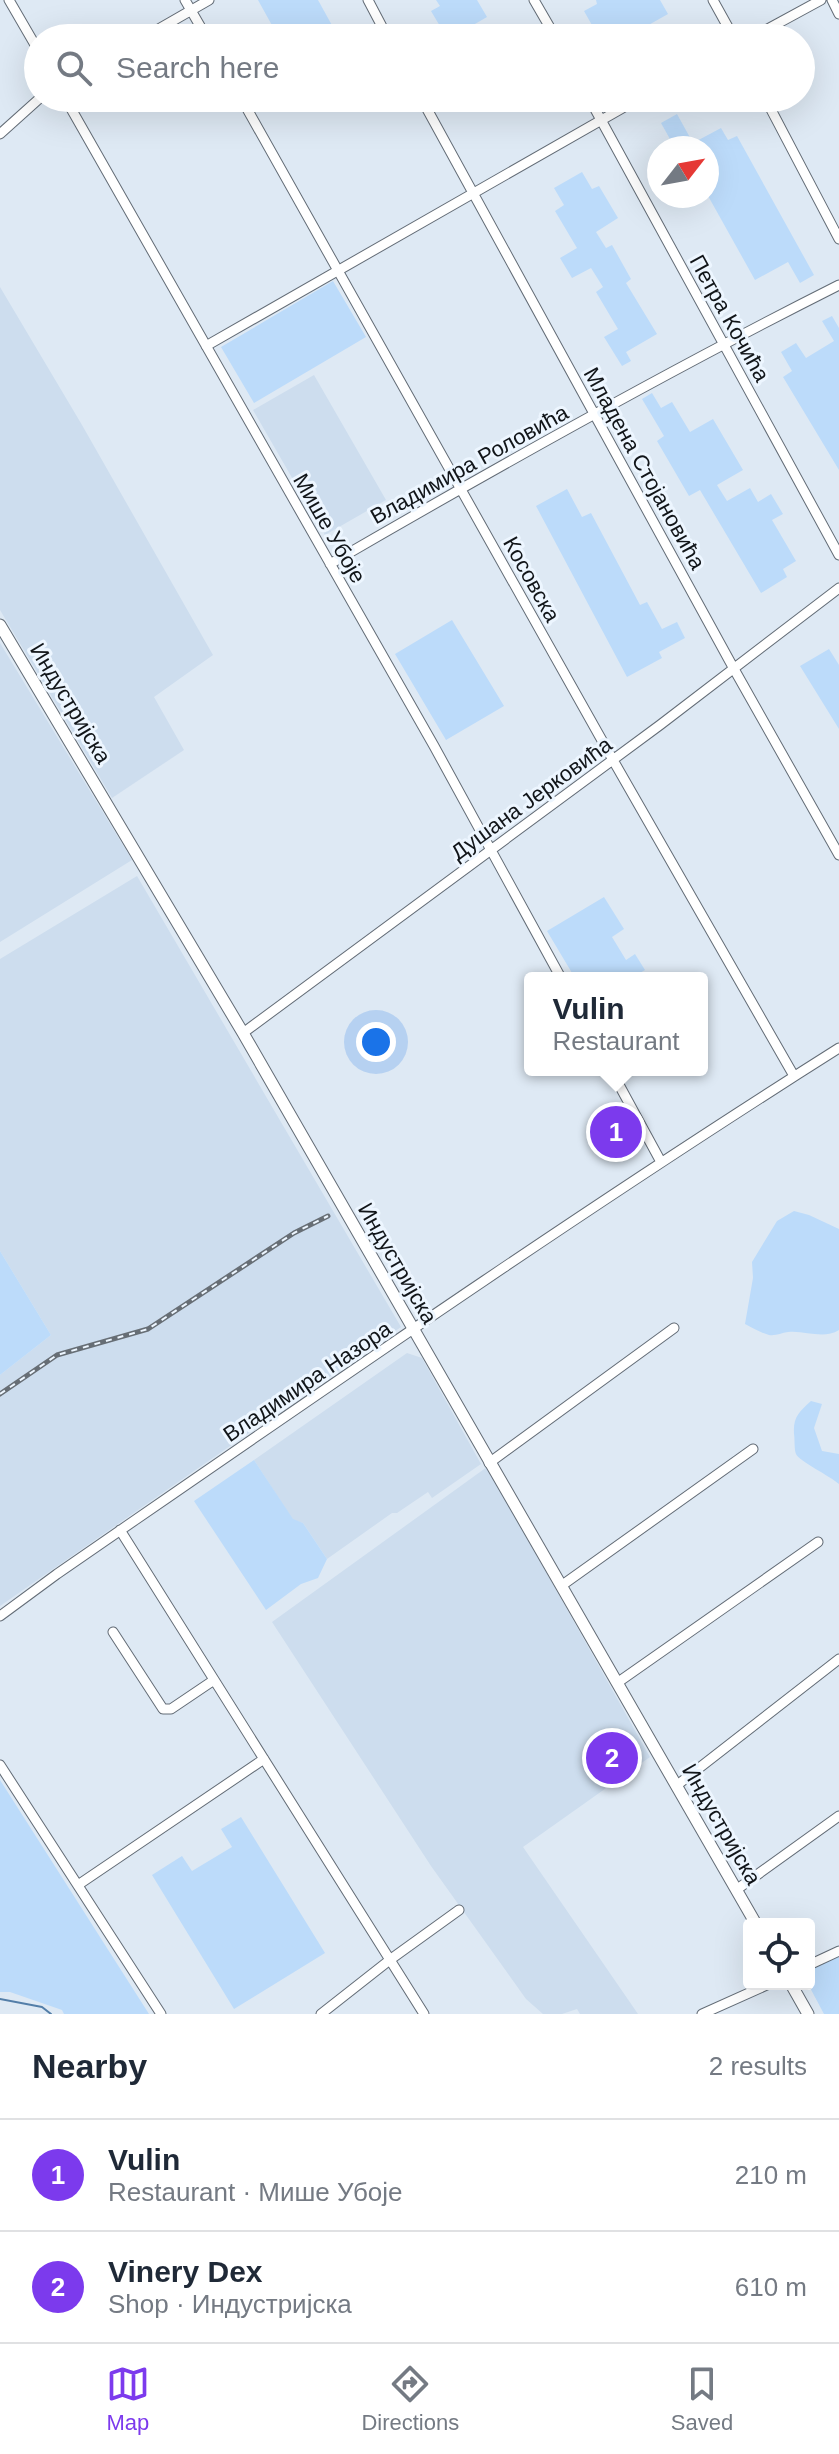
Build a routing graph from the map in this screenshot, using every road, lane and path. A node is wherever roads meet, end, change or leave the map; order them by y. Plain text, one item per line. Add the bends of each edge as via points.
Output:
1 (9, 0) edge
2 (185, 0) edge
3 (209, 0) edge
4 (368, 0) edge
5 (534, 0) edge
6 (713, 0) edge
7 (821, 0) edge
8 (832, 0) edge
9 (191, 10) junction
10 (839, 14) edge
11 (167, 24) edge
12 (199, 24) edge
13 (381, 24) edge
14 (548, 24) edge
15 (726, 24) edge
16 (777, 24) edge
17 (24, 26) edge
18 (24, 112) edge
19 (73, 112) edge
20 (249, 112) edge
21 (429, 112) edge
22 (597, 112) edge
23 (614, 112) edge
24 (772, 112) edge
25 (601, 119) junction
26 (0, 134) edge
27 (473, 192) junction
28 (839, 239) edge
29 (337, 269) junction
30 (839, 285) edge
31 (724, 343) junction
32 (206, 346) junction
33 (594, 415) junction
34 (461, 488) junction
35 (839, 555) edge
36 (330, 564) junction
37 (839, 588) edge
38 (0, 625) edge
39 (734, 669) junction
40 (613, 760) junction
41 (491, 849) junction
42 (839, 855) edge
43 (558, 972) edge
44 (243, 1033) junction
45 (839, 1048) edge
46 (614, 1076) edge
47 (794, 1076) junction
48 (661, 1162) junction
49 (674, 1328) dead end
50 (413, 1330) junction
51 (753, 1449) dead end
52 (489, 1463) junction
53 (120, 1530) junction
54 (818, 1542) dead end
55 (561, 1586) junction
56 (0, 1616) edge
57 (113, 1632) dead end
58 (839, 1659) edge
59 (214, 1680) junction
60 (617, 1683) junction
61 (264, 1759) junction
62 (0, 1765) edge
63 (676, 1786) junction
64 (839, 1816) edge
65 (78, 1885) junction
66 (736, 1890) junction
67 (459, 1910) dead end
68 (752, 1918) edge
69 (839, 1951) edge
70 (391, 1959) junction
71 (815, 1962) edge
72 (756, 1990) edge
73 (794, 1990) edge
74 (161, 2014) edge
75 (321, 2014) edge
76 (424, 2014) edge
77 (702, 2014) edge
78 (808, 2014) edge

1 - 17 street
2 - 9 street
3 - 9 street
4 - 13 street
5 - 14 street
6 - 15 street
7 - 16 street
8 - 10 street
9 - 11 street
9 - 12 street
18 - 26 street
19 - 32 street, Мише Убоје
20 - 29 street, Косовска
21 - 27 street, Младена Стојановића
22 - 25 street, Петра Кочића
23 - 25 street
24 - 28 street
25 - 27 street
25 - 31 street, Петра Кочића
27 - 29 street
27 - 33 street, Младена Стојановића
29 - 32 street
29 - 34 street, Косовска
30 - 31 street, Владимира Роловића
31 - 33 street, Владимира Роловића
31 - 35 street, Петра Кочића
32 - 36 street, Мише Убоје
33 - 34 street, Владимира Роловића
33 - 39 street, Младена Стојановића
34 - 36 street, Владимира Роловића
34 - 40 street, Косовска
36 - 41 street, Мише Убоје
37 - 39 street, Душана Јерковића
38 - 44 main road, Индустријска
39 - 40 street, Душана Јерковића
39 - 42 street, Младена Стојановића
40 - 41 street, Душана Јерковића
40 - 47 street, Косовска
41 - 43 street, Мише Убоје
41 - 44 street, Душана Јерковића
44 - 50 main road, Индустријска
45 - 47 street, Владимира Назора
46 - 48 street
47 - 48 street, Владимира Назора
48 - 50 street, Владимира Назора
49 - 52 street
50 - 52 main road, Индустријска
50 - 53 street, Владимира Назора
51 - 55 street
52 - 55 main road, Индустријска
53 - 56 street, Владимира Назора
53 - 59 street
54 - 60 street
55 - 60 main road, Индустријска
57 - 59 street via 163,1709
58 - 63 street
59 - 61 street
60 - 63 main road, Индустријска
61 - 65 street
61 - 70 street
62 - 65 street
63 - 66 main road, Индустријска
64 - 66 street
65 - 74 street
66 - 68 main road, Индустријска
67 - 70 street
69 - 71 street
70 - 75 street
70 - 76 street
72 - 77 street
73 - 78 main road

